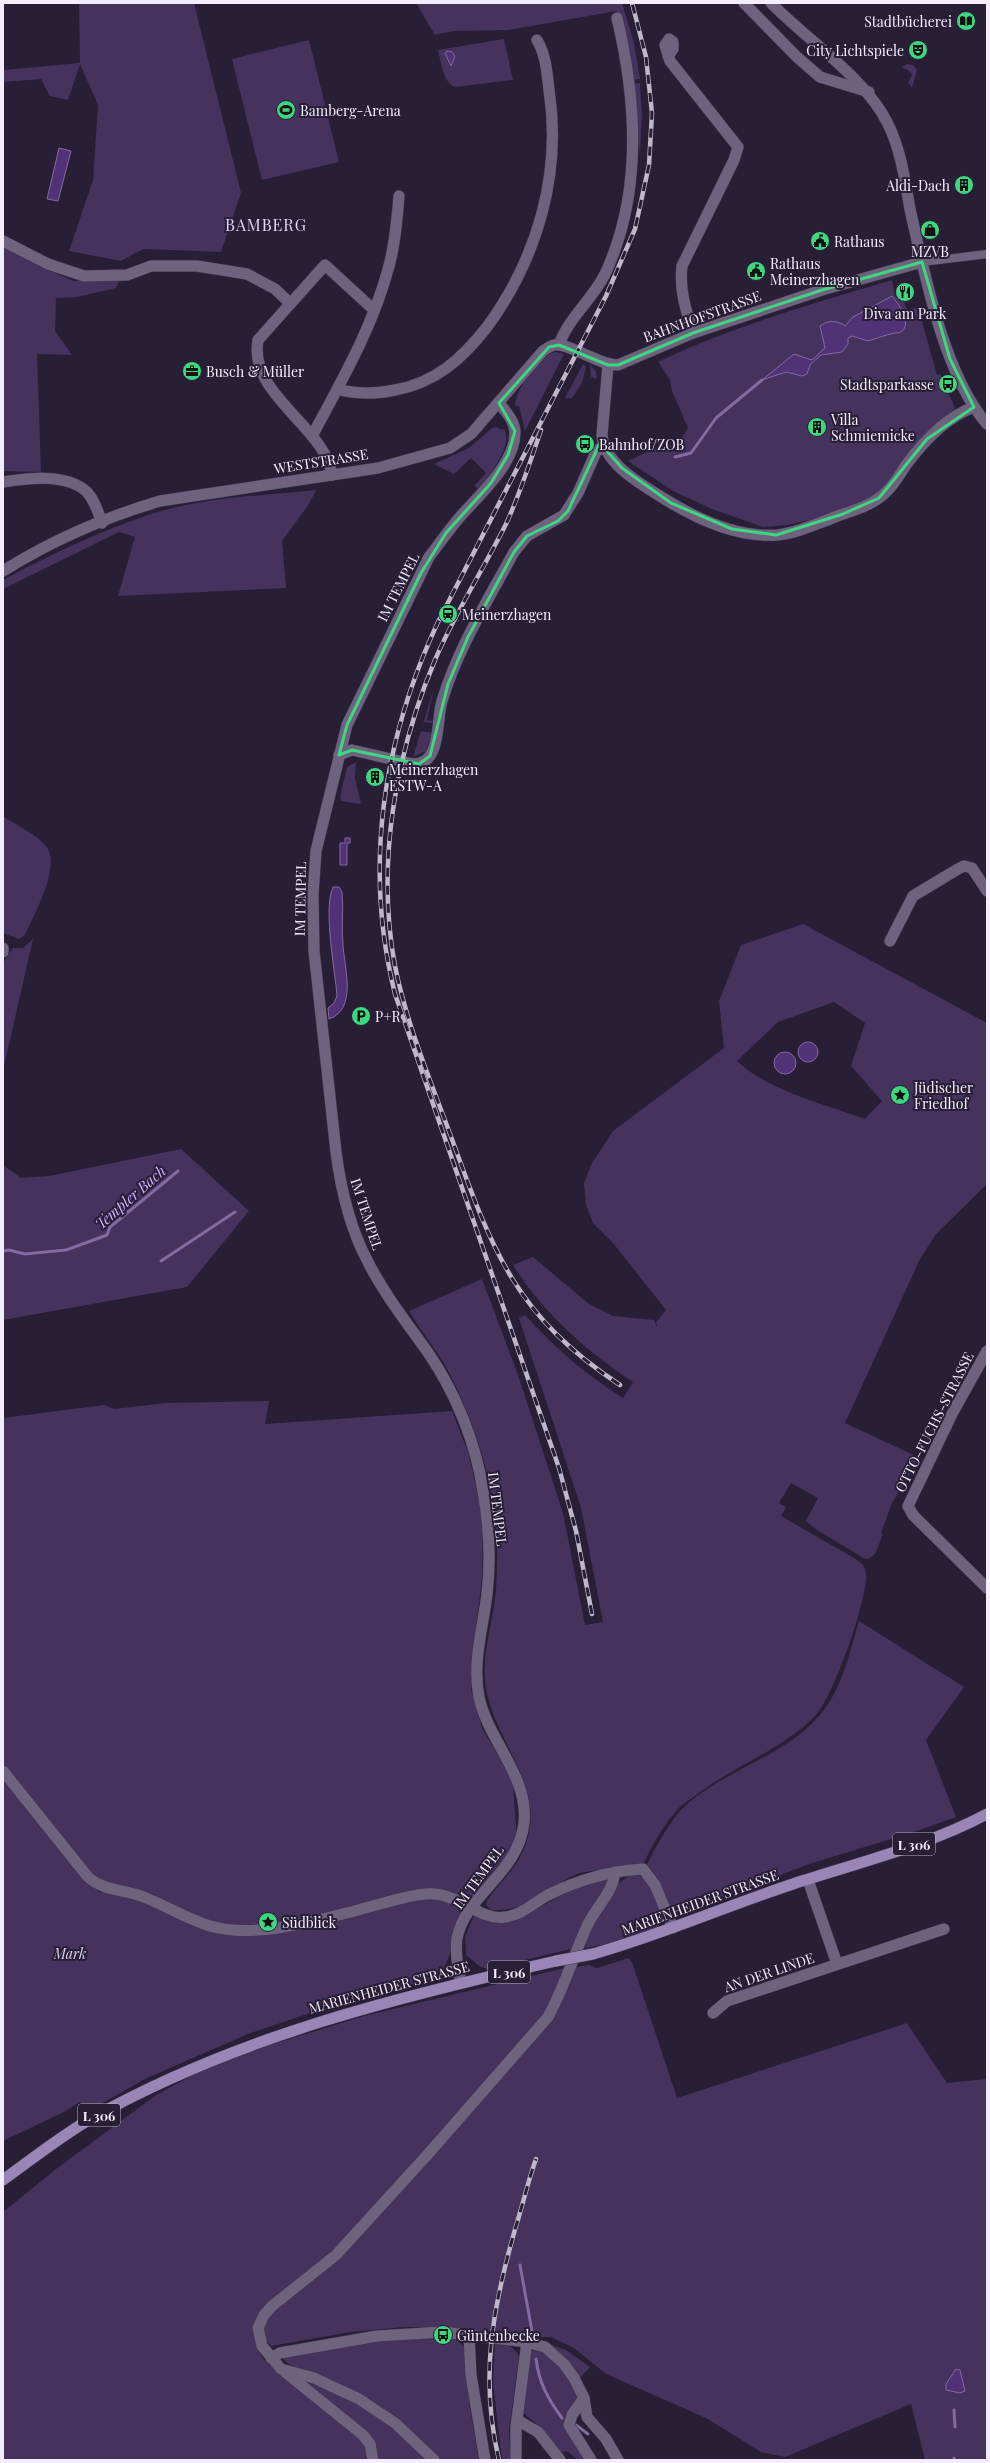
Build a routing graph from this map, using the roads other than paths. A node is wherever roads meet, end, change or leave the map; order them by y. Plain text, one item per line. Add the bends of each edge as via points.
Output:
1 (744, 3) edge
2 (771, 3) edge
3 (617, 18) dead end
4 (537, 40) dead end
5 (668, 56) dead end
6 (868, 92) junction
7 (399, 196) dead end
8 (3, 241) edge
9 (987, 254) edge
10 (922, 262) junction
11 (290, 303) junction
12 (374, 310) junction
13 (692, 333) junction
14 (559, 345) junction
15 (608, 365) junction
16 (338, 389) junction
17 (499, 403) junction
18 (974, 407) junction
19 (987, 424) edge
20 (312, 436) junction
21 (604, 445) junction
22 (332, 475) junction
23 (3, 482) edge
24 (102, 523) junction
25 (3, 571) edge
26 (339, 755) junction
27 (987, 891) edge
28 (890, 941) dead end
29 (3, 948) edge
30 (3, 952) edge
31 (987, 1351) edge
32 (987, 1588) edge
33 (3, 1771) edge
34 (987, 1814) edge
35 (615, 1872) junction
36 (808, 1880) junction
37 (472, 1907) junction
38 (673, 1928) junction
39 (944, 1929) dead end
40 (837, 1964) junction
41 (461, 1982) junction
42 (713, 2013) dead end
43 (3, 2180) edge
44 (469, 2336) junction
45 (527, 2342) junction
46 (271, 2358) junction
47 (281, 2369) junction
48 (341, 2390) junction
49 (584, 2398) junction
50 (320, 2399) junction
51 (517, 2420) junction
52 (373, 2460) edge
53 (434, 2460) edge
54 (485, 2460) edge
55 (516, 2460) edge
56 (560, 2460) edge
57 (591, 2460) edge
58 (618, 2460) edge

1 - 6 street via 797,57 820,76
2 - 6 street
3 - 14 street via 627,58 634,124 633,164 626,210 610,262 600,283 565,331
4 - 16 street via 543,52 552,105 550,179 530,251 507,298 461,357 428,381 412,387 377,393 356,394
5 - 13 street via 738,147 682,266 683,296
6 - 10 street via 894,136
7 - 12 street via 389,265
8 - 11 street via 48,264 84,276 127,275 151,266 197,266 247,274 275,289
9 - 10 street
10 - 13 street, BAHNHOFSTRASSE via 822,290
10 - 18 street via 950,359
11 - 12 street via 325,265
11 - 20 street via 258,340 255,353 263,374 278,398
12 - 16 street
13 - 15 street, BAHNHOFSTRASSE via 627,362
14 - 15 street
14 - 17 street, WESTSTRASSE via 543,351
15 - 21 street via 602,435
16 - 20 street
17 - 22 street, WESTSTRASSE via 471,434 450,448 385,466
17 - 26 street, IM TEMPEL via 510,417 515,431 508,455 490,484 446,533 420,573 347,725
18 - 19 street
18 - 21 street via 926,440 890,488 879,498 843,514 776,535 732,529 701,518 671,503 622,468 612,459
20 - 22 street via 327,459
21 - 26 street via 596,452 578,493 564,515 527,536 514,552 468,637 454,670 442,702 436,742 430,756 419,764 352,750
22 - 24 street, WESTSTRASSE via 160,501
23 - 24 street via 66,480 86,492 94,502
24 - 25 street, WESTSTRASSE via 57,542
26 - 37 street, IM TEMPEL via 316,851 313,895 314,951 340,1185 358,1241 386,1294 442,1376 453,1397 477,1462 487,1517 489,1566 477,1669 478,1696 488,1725 515,1775 524,1807 524,1822 516,1852 501,1874
27 - 28 street via 972,868 966,866 958,869 913,896
29 - 30 street
31 - 32 street, OTTO-FUCHS-STRASSE via 953,1412 908,1506 913,1515
33 - 37 street via 98,1886 146,1898 211,1926 252,1929 302,1924 391,1901 434,1893 456,1898
34 - 36 main road, MARIENHEIDER STRASSE / L 306 via 922,1841
35 - 37 street via 570,1884 545,1896 530,1908 505,1917 495,1917
35 - 38 street via 643,1869 655,1885
35 - 46 street via 610,1889 587,1924 560,1996 548,2017 336,2255 264,2315 258,2335
36 - 38 main road, MARIENHEIDER STRASSE / L 306
36 - 40 street, AN DER LINDE
37 - 41 street, IM TEMPEL via 457,1938 456,1952
38 - 41 main road, MARIENHEIDER STRASSE / L 306, bridge via 593,1954
39 - 40 street, AN DER LINDE
40 - 42 street, AN DER LINDE via 727,2001
41 - 43 main road, MARIENHEIDER STRASSE / L 306 via 319,2022 236,2051 92,2118
44 - 45 street
44 - 46 street via 443,2332 376,2336 280,2353
44 - 54 street via 471,2375
45 - 49 street via 545,2347 564,2364
45 - 51 street
46 - 47 street
47 - 48 street via 314,2378
47 - 50 street
48 - 50 street
48 - 53 street via 395,2423
49 - 57 street via 572,2415 569,2425
49 - 58 street via 587,2416 606,2439
50 - 52 street via 363,2435 370,2444
51 - 55 street
51 - 56 street via 538,2432

